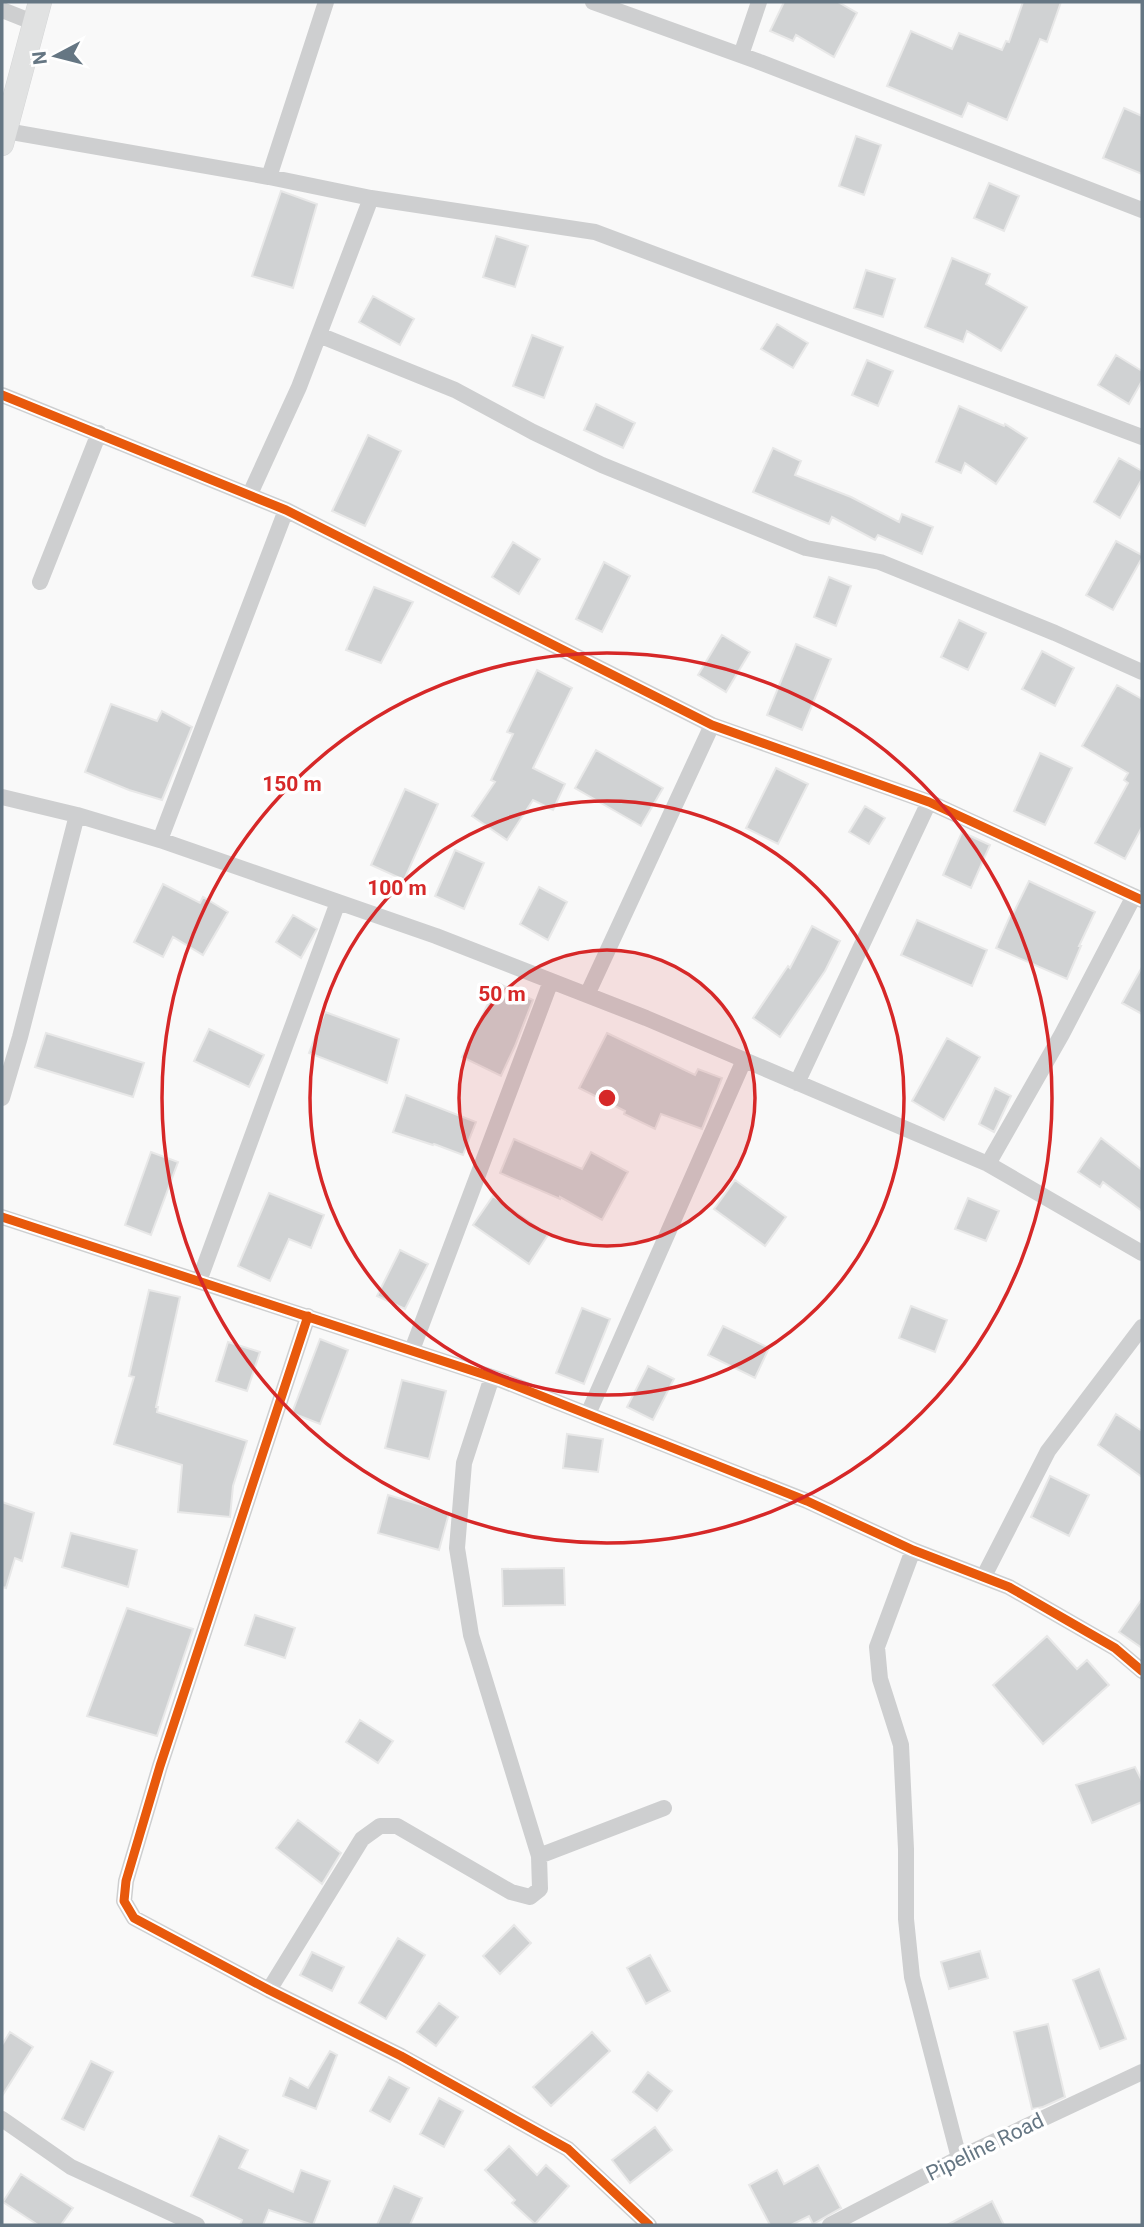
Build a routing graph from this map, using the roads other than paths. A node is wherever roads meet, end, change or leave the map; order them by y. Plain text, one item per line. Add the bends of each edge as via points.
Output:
1 (326, 2) edge
2 (593, 2) edge
3 (759, 2) edge
4 (2, 10) edge
5 (37, 12) edge
6 (741, 55) junction
7 (4, 138) edge
8 (269, 177) junction
9 (372, 198) junction
10 (1142, 210) edge
11 (319, 335) junction
12 (2, 395) edge
13 (99, 433) junction
14 (1142, 437) edge
15 (250, 494) junction
16 (286, 510) junction
17 (40, 582) dead end
18 (1142, 672) edge
19 (712, 725) junction
20 (2, 797) edge
21 (929, 802) junction
22 (76, 815) junction
23 (160, 840) junction
24 (1138, 898) edge
25 (338, 902) junction
26 (551, 981) junction
27 (587, 995) junction
28 (744, 1060) junction
29 (797, 1083) junction
30 (2, 1098) edge
31 (988, 1164) junction
32 (2, 1217) edge
33 (1141, 1248) edge
34 (199, 1281) junction
35 (308, 1316) junction
36 (1142, 1327) edge
37 (412, 1350) junction
38 (492, 1377) junction
39 (588, 1414) junction
40 (912, 1550) junction
41 (984, 1576) junction
42 (1142, 1671) edge
43 (664, 1808) dead end
44 (539, 1856) junction
45 (269, 1990) junction
46 (1142, 2072) edge
47 (2, 2120) edge
48 (959, 2158) junction
49 (197, 2225) edge
50 (649, 2225) edge
51 (830, 2225) edge

1 - 8 street
2 - 6 street
3 - 6 street
4 - 5 street
5 - 7 main road
6 - 10 street
7 - 8 street
8 - 9 street
9 - 11 street
9 - 14 street via 595,232
11 - 15 street
11 - 18 street via 455,390 602,465 806,548 880,562
12 - 13 street
13 - 15 street
13 - 17 street
15 - 16 street
16 - 19 street
16 - 23 street
19 - 21 street
19 - 27 street
20 - 22 street
21 - 24 street
21 - 29 street
22 - 23 street
22 - 30 street
23 - 25 street
24 - 31 street
25 - 26 street
25 - 34 street
26 - 27 street
26 - 37 street
27 - 28 street
28 - 29 street
28 - 39 street
29 - 31 street
31 - 33 street
32 - 34 street
34 - 35 street
35 - 37 street
35 - 45 street via 160,1766 124,1901 134,1918
36 - 41 street via 1048,1451
37 - 38 street
38 - 39 street
38 - 44 street via 464,1463 457,1548 471,1635
39 - 40 street via 807,1501
40 - 41 street
40 - 48 street via 877,1647 880,1679 901,1745 912,1977
41 - 42 street via 1115,1648
43 - 44 street
44 - 45 street via 540,1889 530,1897 511,1892 397,1826 380,1826 362,1839
45 - 50 street via 401,2056 568,2149
46 - 48 street, Pipeline Road
47 - 49 street via 71,2167
48 - 51 street, Pipeline Road

